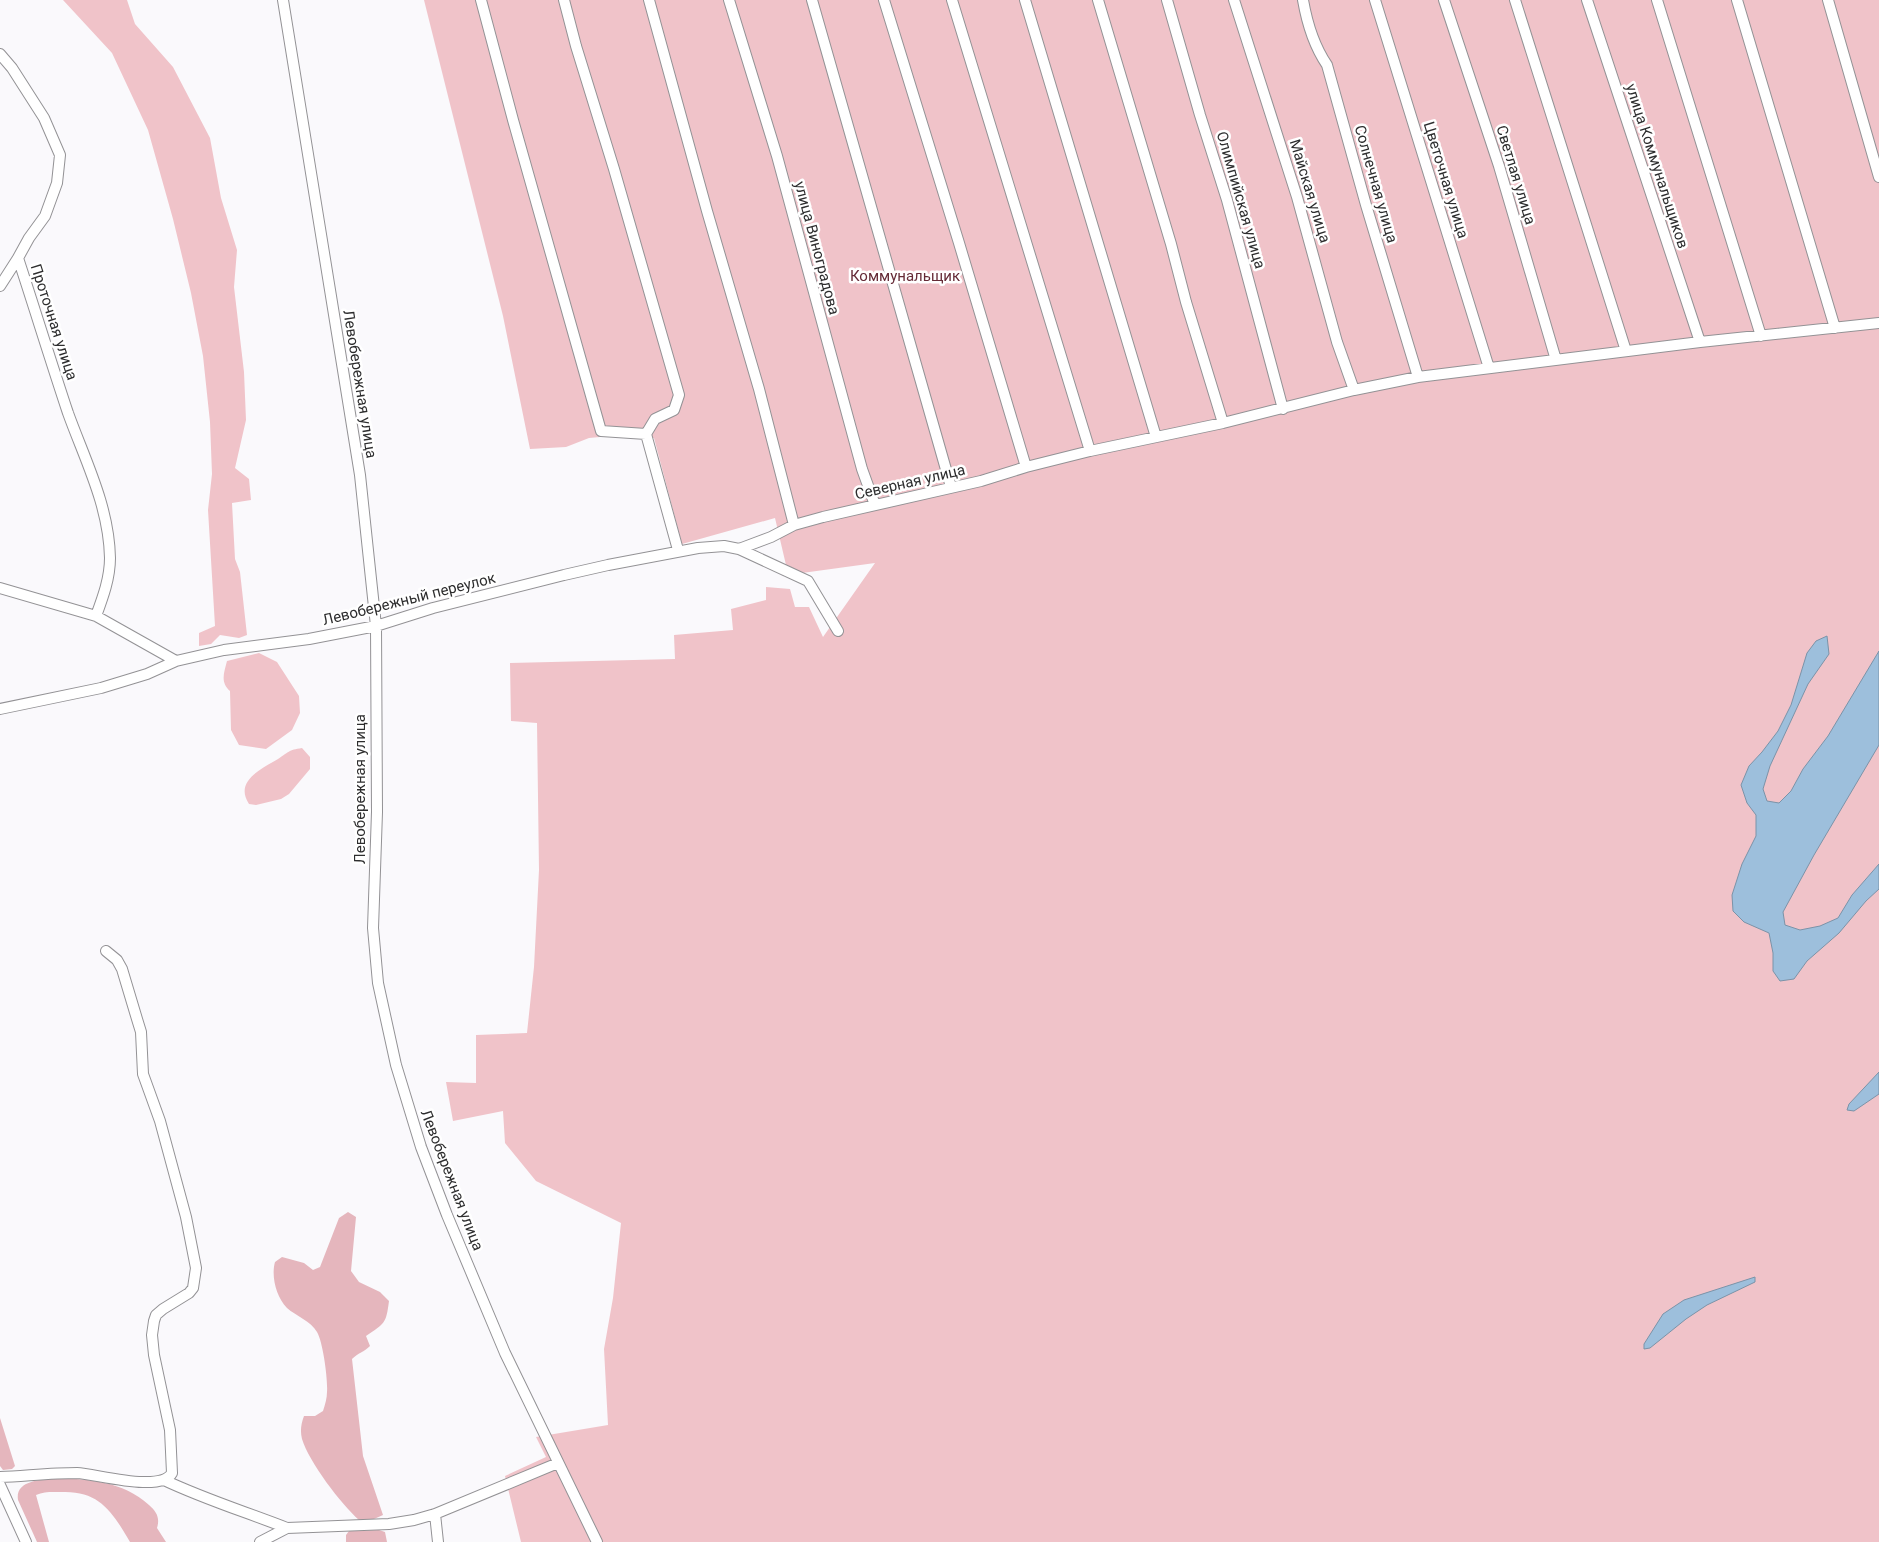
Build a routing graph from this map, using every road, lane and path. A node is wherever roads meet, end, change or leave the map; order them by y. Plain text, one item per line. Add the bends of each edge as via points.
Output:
1 (283, 0) edge
2 (481, 0) edge
3 (564, 0) edge
4 (649, 0) edge
5 (729, 0) edge
6 (812, 0) edge
7 (884, 0) edge
8 (952, 0) edge
9 (1025, 0) edge
10 (1098, 0) edge
11 (1167, 0) edge
12 (1234, 0) edge
13 (1303, 0) edge
14 (1375, 0) edge
15 (1444, 0) edge
16 (1514, 0) edge
17 (1587, 0) edge
18 (1657, 0) edge
19 (1736, 0) edge
20 (1828, 0) edge
21 (0, 54) edge
22 (12, 68) junction
23 (0, 69) edge
24 (1879, 177) edge
25 (18, 258) junction
26 (0, 286) edge
27 (1879, 323) edge
28 (1835, 328) junction
29 (1761, 336) junction
30 (1700, 342) junction
31 (1626, 351) junction
32 (1556, 360) junction
33 (1489, 368) junction
34 (1418, 377) junction
35 (1354, 390) junction
36 (1283, 409) junction
37 (1223, 423) junction
38 (646, 434) junction
39 (1156, 437) junction
40 (1090, 451) junction
41 (1026, 467) junction
42 (951, 487) junction
43 (875, 505) junction
44 (794, 524) junction
45 (739, 549) junction
46 (678, 550) junction
47 (0, 588) edge
48 (96, 616) junction
49 (376, 626) junction
50 (838, 631) dead end
51 (176, 661) junction
52 (0, 709) edge
53 (106, 951) dead end
54 (558, 1463) junction
55 (0, 1477) edge
56 (164, 1480) junction
57 (0, 1485) edge
58 (435, 1514) junction
59 (287, 1528) junction
60 (26, 1542) edge
61 (260, 1542) edge
62 (438, 1542) edge
63 (597, 1542) edge

1 - 49 street, Левобережная улица via 360,474
2 - 38 street via 601,431
3 - 38 street via 679,395 674,410 655,419
4 - 44 street
5 - 43 street, улица Виноградова via 777,156 862,469
6 - 42 street
7 - 41 street
8 - 40 street
9 - 39 street
10 - 37 street
11 - 36 street, Олимпийская улица via 1227,200
12 - 35 street, Майская улица via 1298,197 1337,342
13 - 34 street, Солнечная улица via 1318,51 1327,65
14 - 33 street, Цветочная улица
15 - 32 street, Светлая улица via 1499,166
16 - 31 street
17 - 30 street, улица Коммунальщиков
18 - 29 street
19 - 28 street
20 - 24 street
21 - 22 street, Проточная улица
22 - 23 street
22 - 25 street, Проточная улица via 44,118 60,156 57,183 45,216
25 - 26 street
25 - 48 street, Проточная улица via 100,498 108,532 110,559 106,589
27 - 28 street, Северная улица
28 - 29 street, Северная улица
29 - 30 street, Северная улица
30 - 31 street, Северная улица
31 - 32 street, Северная улица
32 - 33 street, Северная улица
33 - 34 street, Северная улица
34 - 35 street, Северная улица
35 - 36 street, Северная улица
36 - 37 street, Северная улица
37 - 39 street, Северная улица
38 - 46 street
39 - 40 street, Северная улица
40 - 41 street, Северная улица
41 - 42 street, Северная улица
42 - 43 street, Северная улица
43 - 44 street, Северная улица
44 - 45 street, Северная улица
45 - 46 street, Левобережный переулок via 724,546
45 - 50 street via 808,581
46 - 49 street, Левобережный переулок via 442,606
47 - 48 street
48 - 51 street
49 - 51 street, Левобережный переулок via 224,650
49 - 54 street, Левобережная улица via 373,928 378,983 396,1066 420,1147 447,1215 493,1326
51 - 52 street, Левобережный переулок via 101,688
53 - 56 street via 122,969 141,1032 143,1074 163,1130 196,1268 193,1288 163,1309 154,1321 154,1355 170,1430 173,1469
54 - 58 street
54 - 63 street, Левобережная улица
55 - 56 street via 77,1473 145,1482
56 - 59 street via 210,1501
57 - 60 street
58 - 59 street via 389,1524
58 - 62 street
59 - 61 street

